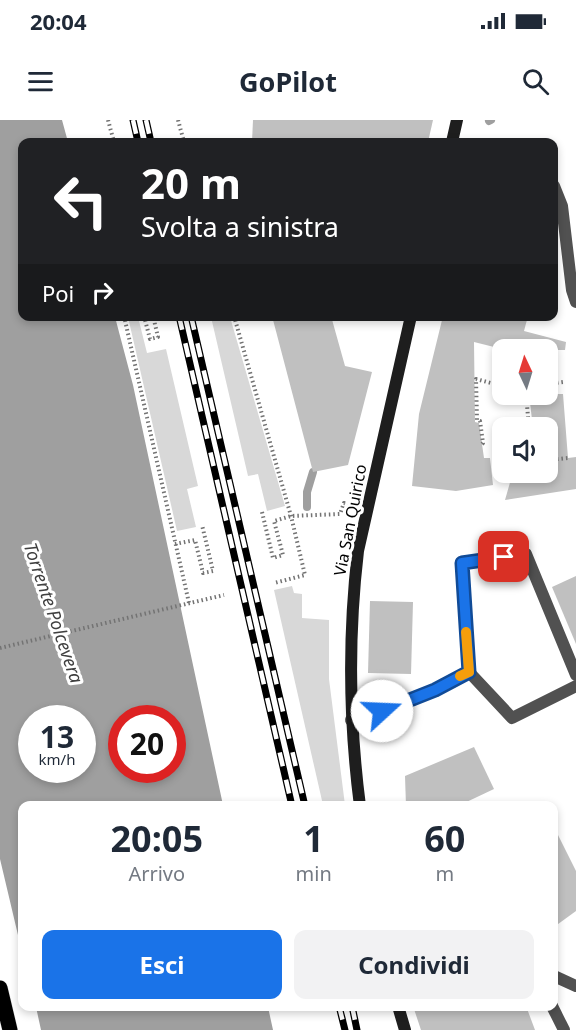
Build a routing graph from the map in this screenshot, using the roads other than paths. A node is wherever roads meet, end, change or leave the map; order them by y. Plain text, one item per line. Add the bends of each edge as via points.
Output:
1 (457, 120) edge
2 (453, 138) edge
3 (558, 196) edge
4 (576, 302) edge
5 (410, 321) edge
6 (469, 672) junction
7 (576, 675) edge
8 (576, 686) edge
9 (351, 720) junction
10 (359, 801) edge
11 (558, 978) edge
12 (576, 986) edge
13 (0, 988) edge
14 (399, 1011) edge
15 (554, 1011) edge
16 (10, 1030) edge
17 (405, 1030) edge
18 (564, 1030) edge

1 - 2 main road
3 - 4 street
5 - 9 main road, Via San Quirico via 358,551 350,632
6 - 7 street via 462,563 526,554
6 - 8 street via 512,718
6 - 9 street via 396,707
9 - 10 main road, Via San Quirico
11 - 12 street
13 - 16 main road
14 - 17 main road
15 - 18 street

